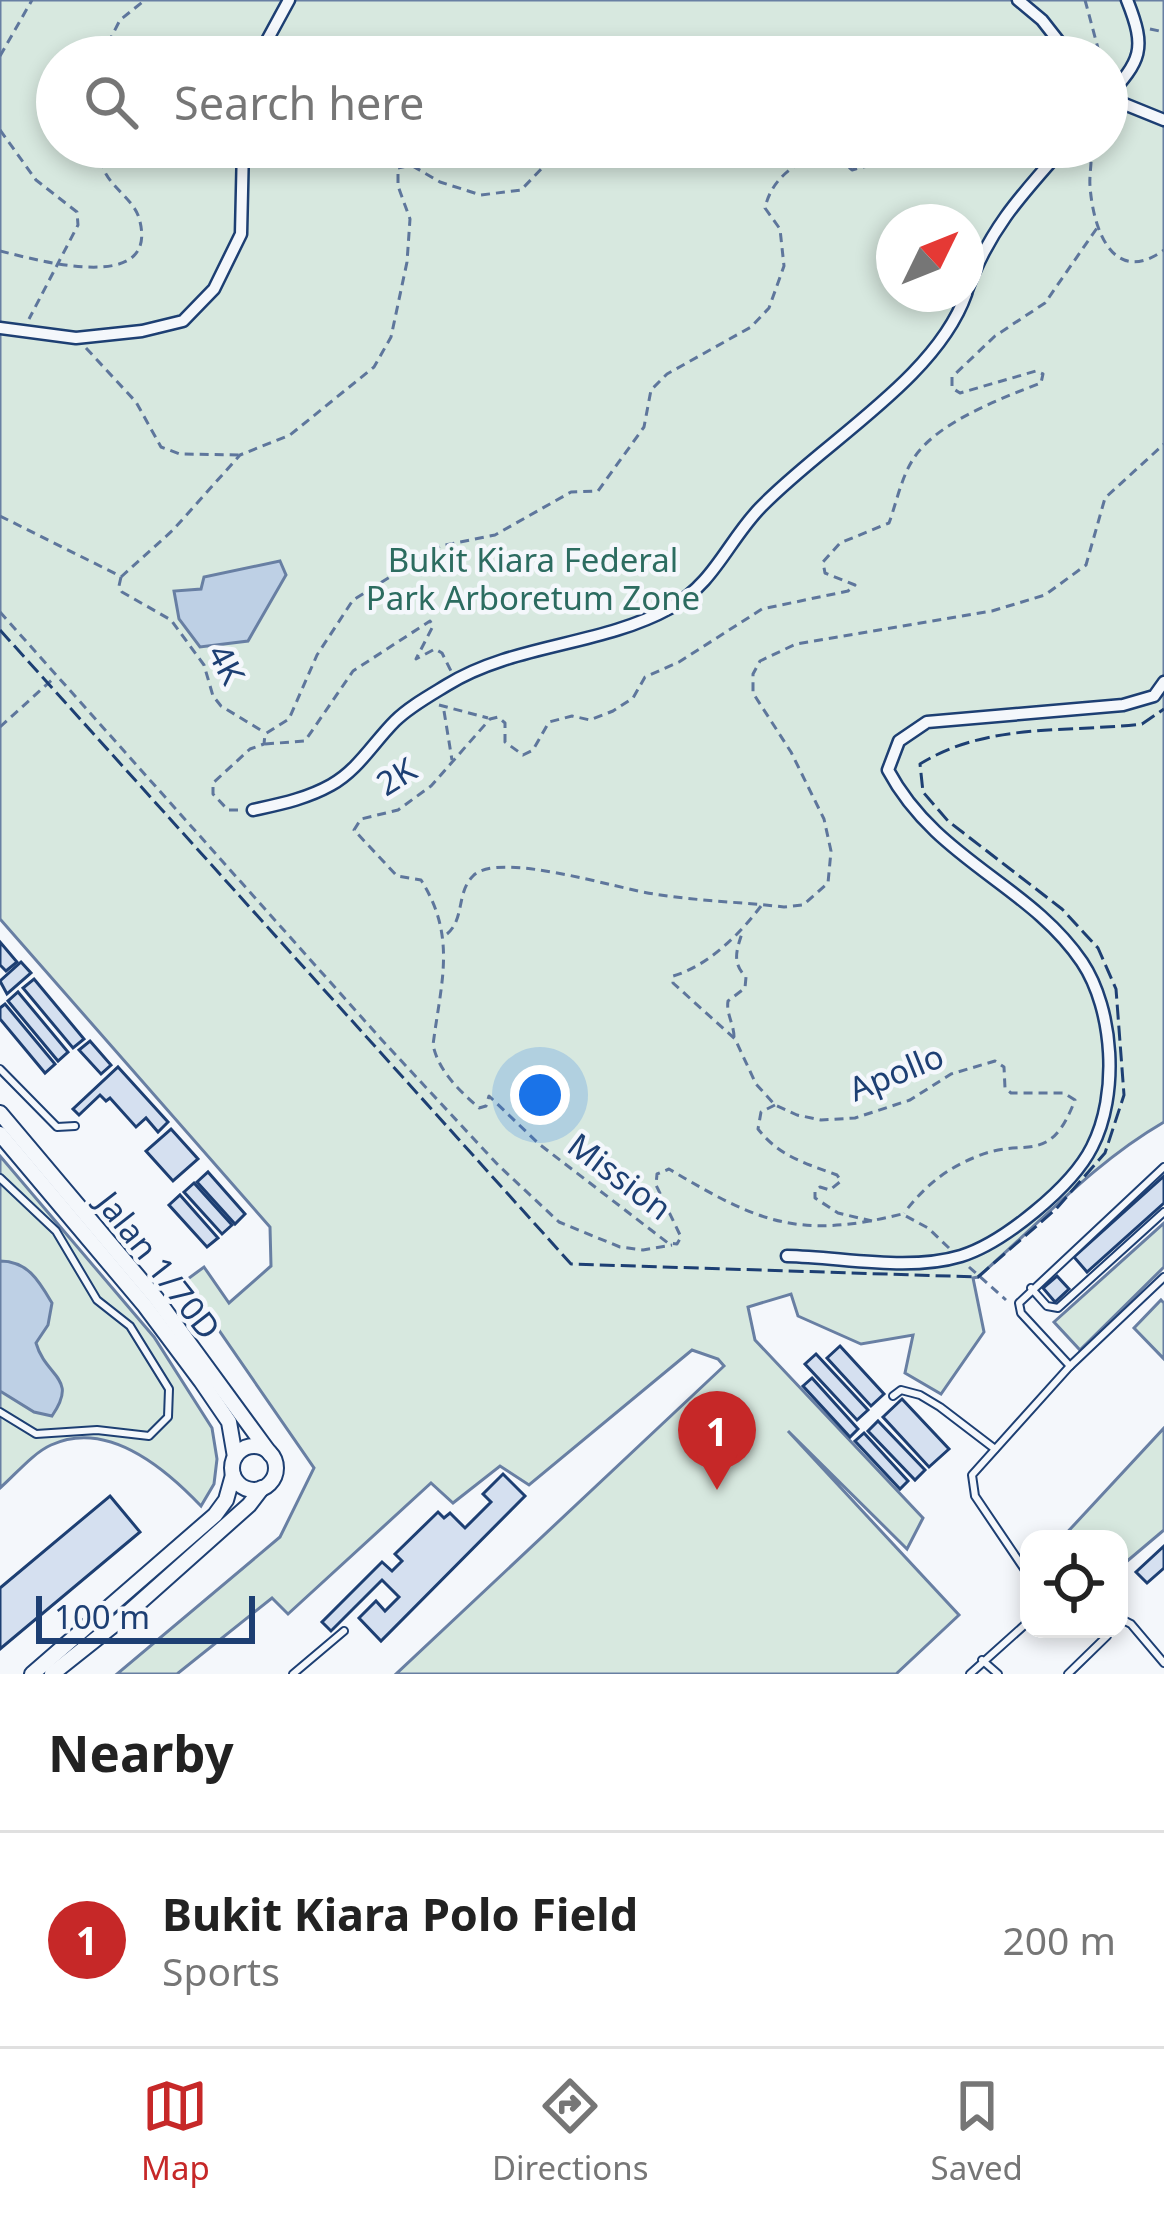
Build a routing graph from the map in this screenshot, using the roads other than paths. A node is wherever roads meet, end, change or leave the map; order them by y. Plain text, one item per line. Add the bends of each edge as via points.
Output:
1 (289, 0) edge
2 (1018, 0) edge
3 (1127, 0) edge
4 (269, 36) edge
5 (1055, 36) edge
6 (1128, 74) edge
7 (1128, 106) edge
8 (1164, 120) edge
9 (243, 168) edge
10 (1045, 168) edge
11 (984, 247) edge
12 (960, 312) edge
13 (0, 328) edge
14 (1164, 682) edge
15 (253, 810) road end
16 (0, 1069) edge
17 (0, 1113) edge
18 (75, 1126) dead end
19 (0, 1135) edge
20 (1164, 1167) edge
21 (0, 1178) edge
22 (1164, 1211) edge
23 (787, 1256) dead end
24 (1164, 1277) edge
25 (1031, 1288) junction
26 (1070, 1366) junction
27 (893, 1396) dead end
28 (0, 1412) edge
29 (995, 1449) junction
30 (271, 1455) junction
31 (235, 1457) junction
32 (233, 1474) junction
33 (262, 1488) junction
34 (1020, 1563) edge
35 (1128, 1622) edge
36 (1020, 1628) edge
37 (344, 1631) dead end
38 (1105, 1638) edge
39 (1162, 1658) edge
40 (982, 1660) junction
41 (32, 1674) edge
42 (52, 1674) edge
43 (293, 1674) edge
44 (970, 1674) edge
45 (998, 1674) edge
46 (1068, 1674) edge

1 - 4 street
2 - 5 street
3 - 6 street via 1140,52
7 - 8 street
9 - 13 street via 241,234 214,289 183,321 76,338
10 - 11 street
12 - 15 street via 930,355 758,510 687,597 629,624 464,675 396,720 334,784
14 - 23 street via 1154,696 1123,705 927,722 899,741 888,770 933,832 1082,962 1103,1010 1109,1091 1092,1148 1004,1236 959,1256
16 - 18 lane via 58,1127
17 - 30 street, Jalan 1/70D via 156,1298
19 - 31 street, Jalan 1/70D via 201,1381 229,1422
20 - 25 lane
21 - 28 lane via 56,1231 97,1300 130,1326 170,1389 169,1418 149,1436 37,1434
22 - 25 lane via 1058,1308
24 - 26 lane
25 - 26 lane via 1018,1307
26 - 29 lane
27 - 29 lane via 920,1395
29 - 34 lane via 972,1475 975,1496
30 - 31 street via 249,1447
30 - 33 street via 274,1477
31 - 32 street
32 - 33 street via 245,1488
32 - 41 street via 215,1515
33 - 42 street
35 - 39 lane
36 - 40 lane
37 - 43 lane
38 - 46 lane
40 - 44 lane
40 - 45 lane

